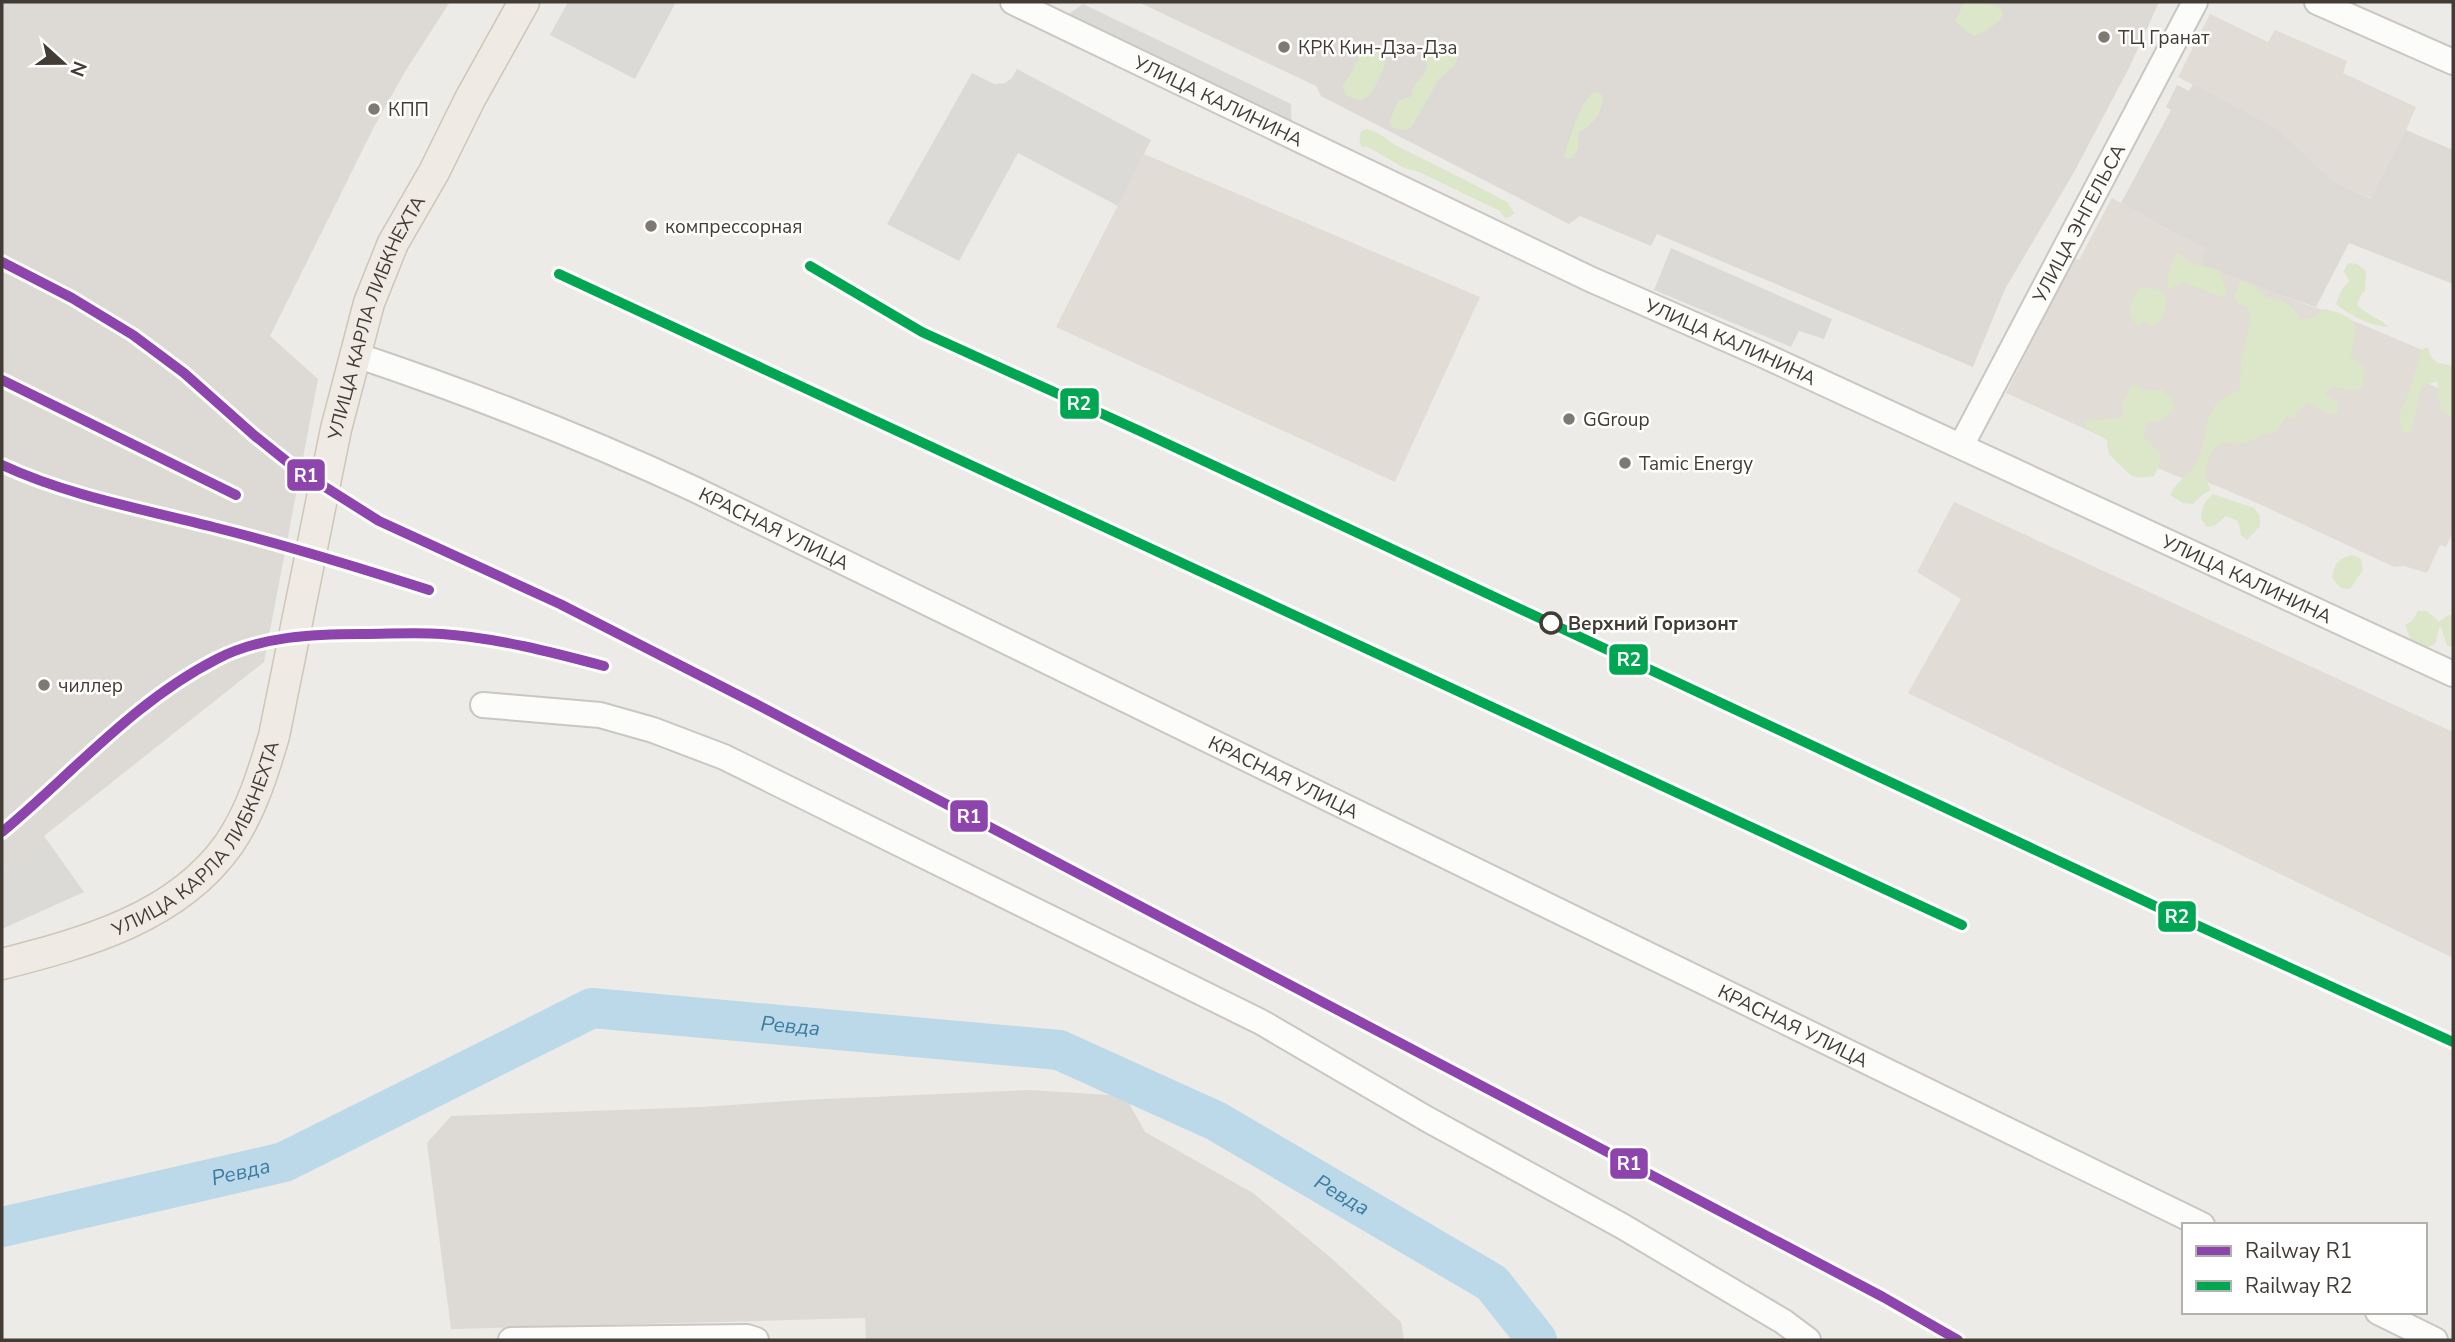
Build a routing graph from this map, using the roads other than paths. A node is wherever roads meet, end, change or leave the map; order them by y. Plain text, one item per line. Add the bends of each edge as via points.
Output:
1 (524, 2) edge
2 (1013, 2) edge
3 (2195, 2) edge
4 (2318, 2) edge
5 (2453, 62) edge
6 (356, 355) junction
7 (1961, 446) junction
8 (2453, 674) edge
9 (483, 705) dead end
10 (2, 964) edge
11 (2198, 1223) edge
12 (2382, 1314) edge
13 (751, 1339) edge
14 (511, 1340) edge
15 (1808, 1340) edge
16 (2435, 1340) edge

1 - 6 main road, УЛИЦА КАРЛА ЛИБКНЕХТА via 393,243 369,303
2 - 7 street, УЛИЦА КАЛИНИНА via 1590,279
3 - 7 street, УЛИЦА ЭНГЕЛЬСА
4 - 5 street
6 - 10 main road, УЛИЦА КАРЛА ЛИБКНЕХТА via 336,429 267,762 229,844 211,866 166,904 66,947
6 - 11 street, КРАСНАЯ УЛИЦА via 576,437 684,484
7 - 8 street, УЛИЦА КАЛИНИНА
9 - 15 street via 600,715 724,757 1261,1022 1632,1232
12 - 16 street
13 - 14 street

